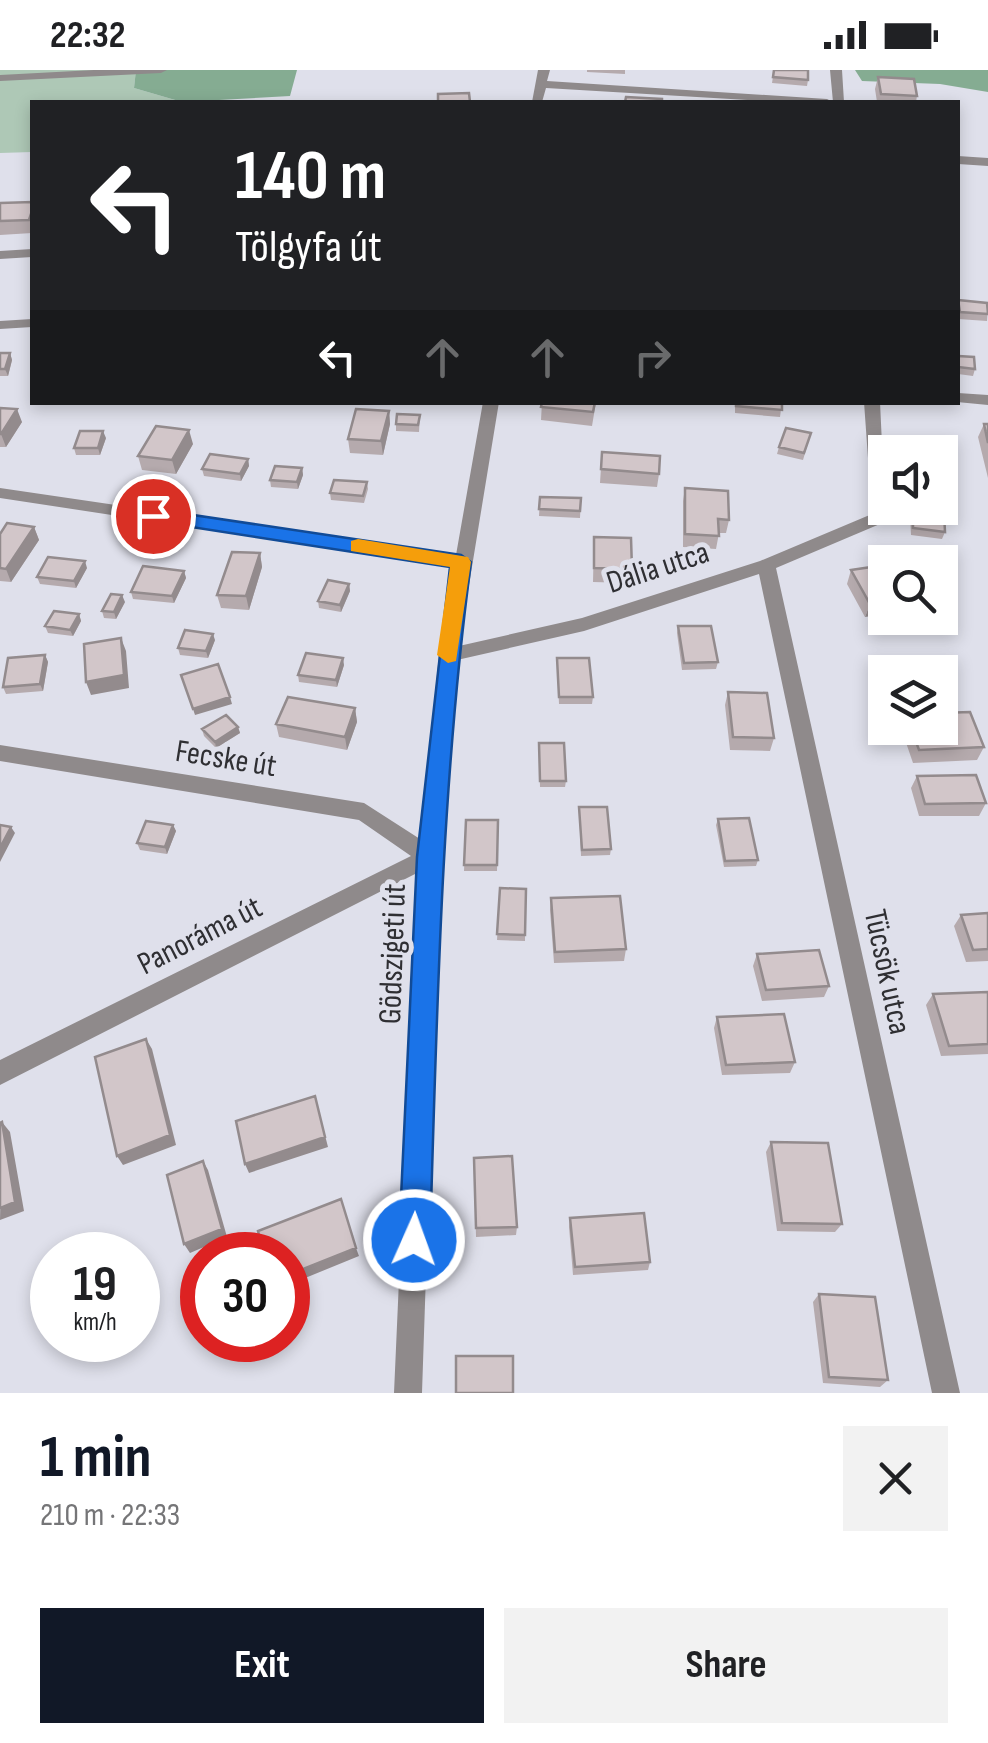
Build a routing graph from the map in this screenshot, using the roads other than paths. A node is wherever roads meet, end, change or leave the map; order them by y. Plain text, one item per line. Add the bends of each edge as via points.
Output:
1 (160, 70) edge
2 (544, 70) edge
3 (836, 70) edge
4 (0, 78) edge
5 (539, 84) junction
6 (537, 100) edge
7 (794, 100) edge
8 (839, 100) edge
9 (960, 160) edge
10 (988, 162) edge
11 (30, 253) edge
12 (0, 255) edge
13 (30, 323) edge
14 (0, 325) edge
15 (960, 398) edge
16 (988, 400) edge
17 (490, 405) edge
18 (872, 405) edge
19 (0, 494) edge
20 (461, 562) junction
21 (766, 565) junction
22 (448, 656) junction
23 (0, 752) edge
24 (429, 857) junction
25 (0, 1073) edge
26 (408, 1393) edge
27 (946, 1393) edge

1 - 4 street
2 - 5 street
3 - 8 street
5 - 6 street
5 - 7 street
9 - 10 street
11 - 12 street
13 - 14 street
15 - 16 street
17 - 20 street, Gödszigeti út
18 - 21 street, Dália utca via 881,517
19 - 20 street
20 - 22 street, Gödszigeti út
21 - 22 street, Dália utca via 584,624
21 - 27 street, Tücsök utca
22 - 24 street, Gödszigeti út
23 - 24 street, Fecske út via 364,812
24 - 25 street, Panoráma út
24 - 26 street, Gödszigeti út

